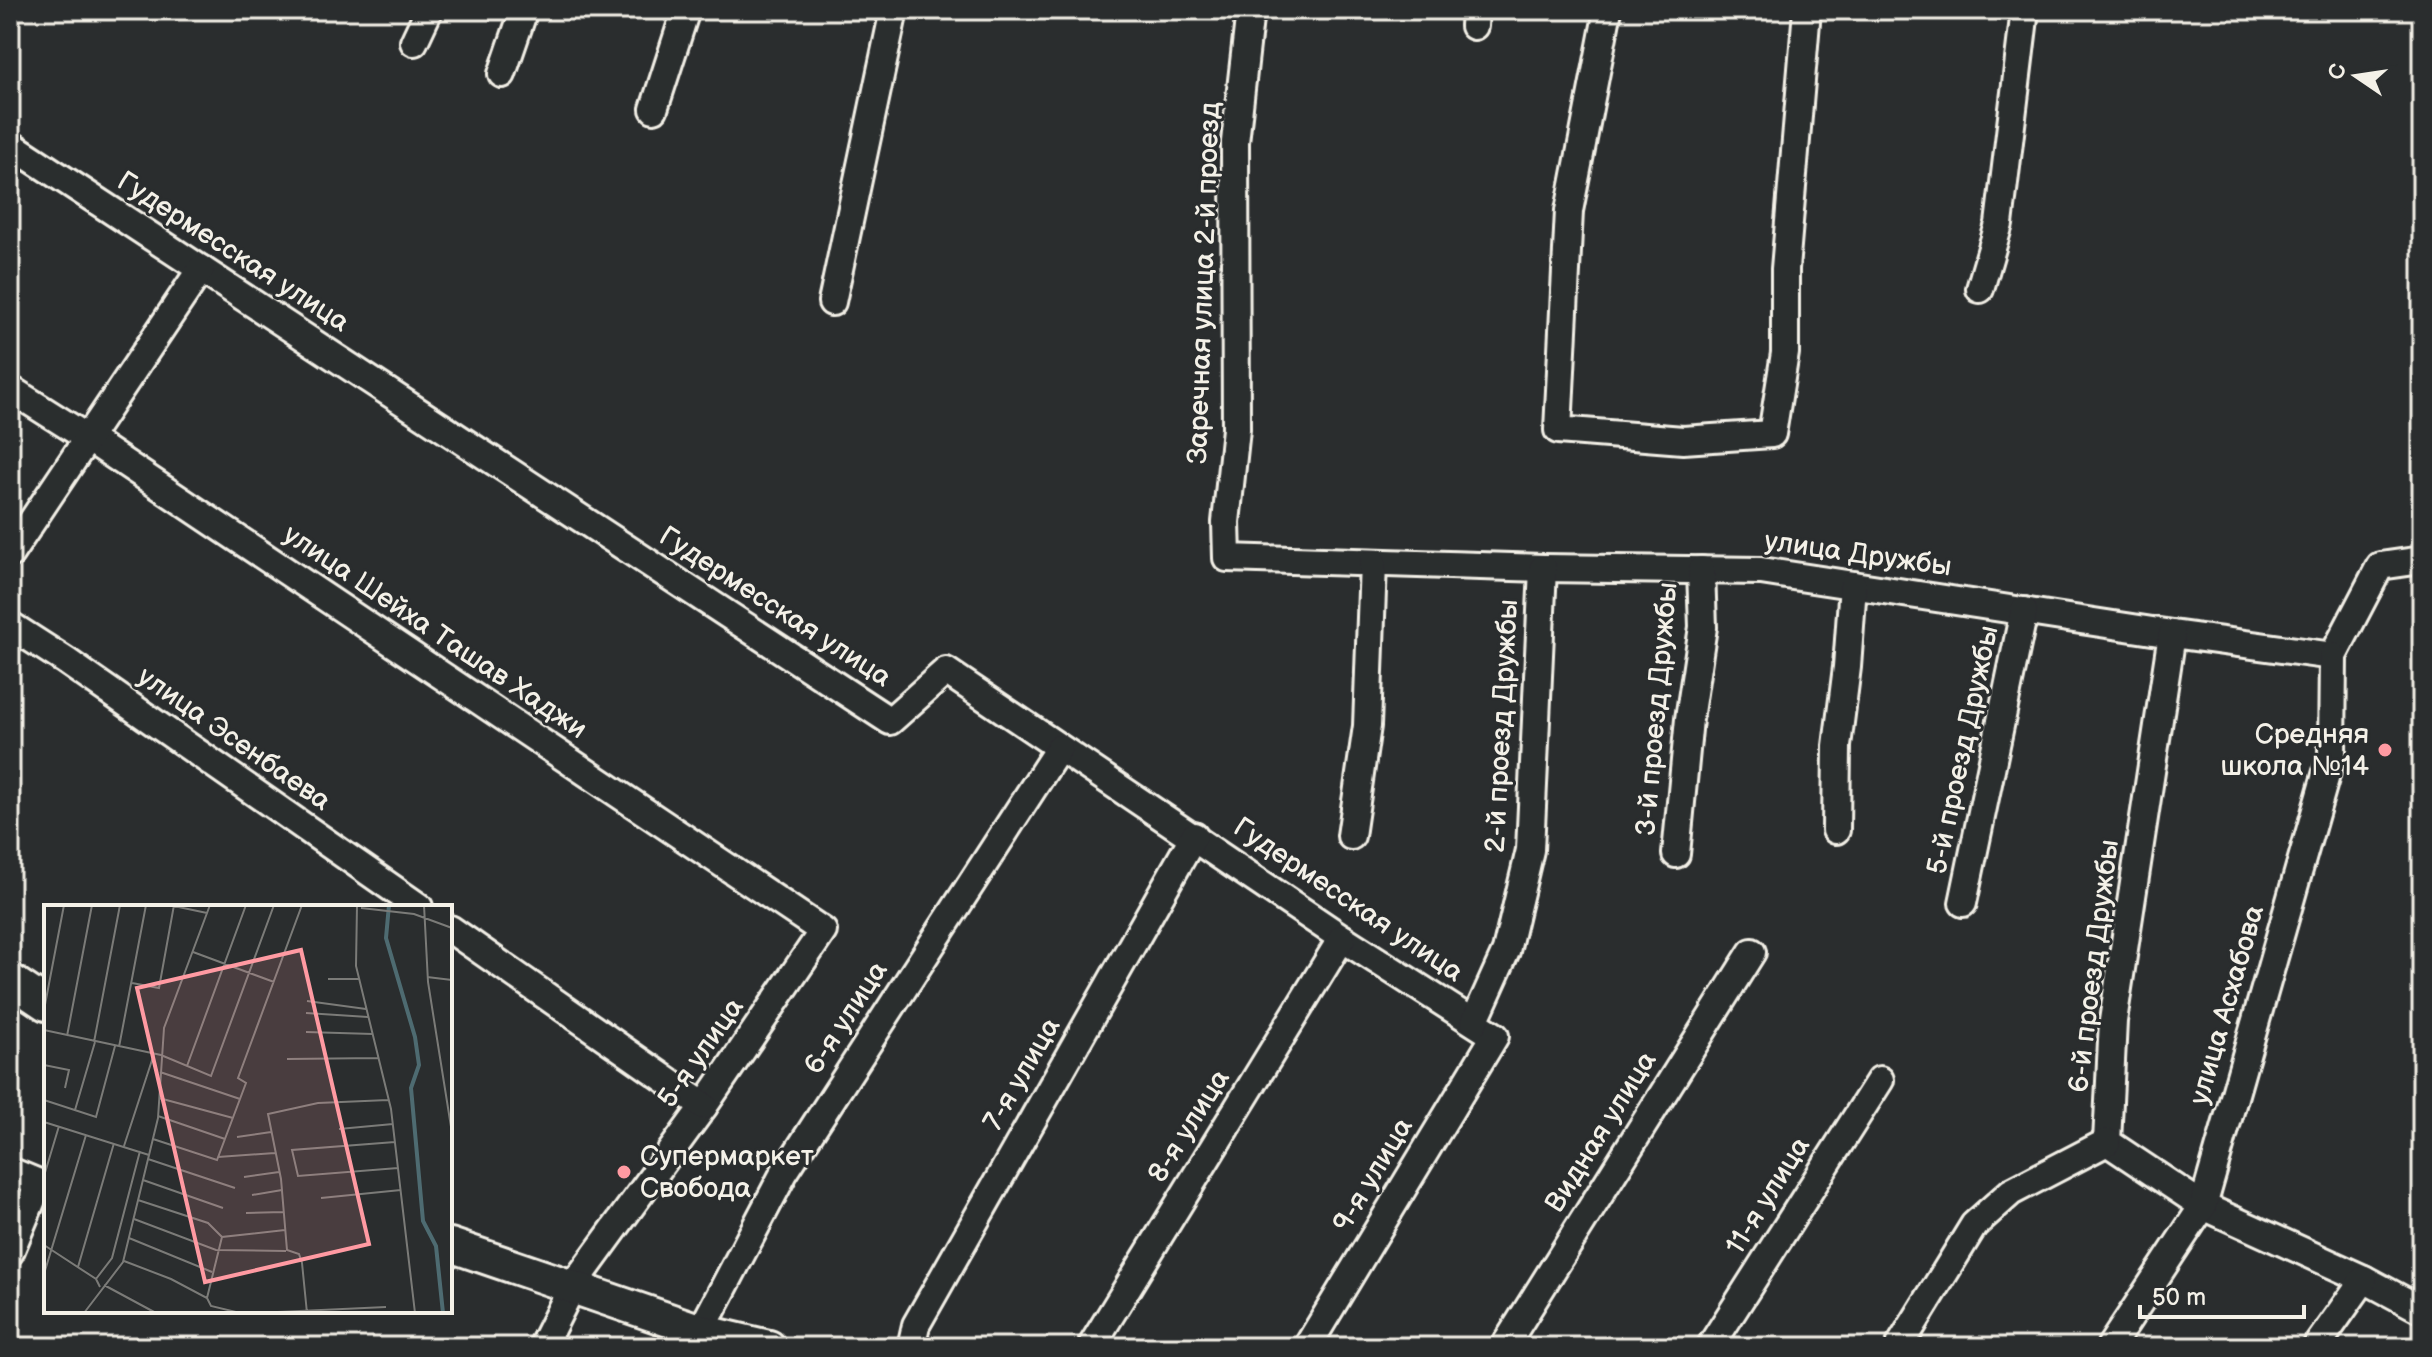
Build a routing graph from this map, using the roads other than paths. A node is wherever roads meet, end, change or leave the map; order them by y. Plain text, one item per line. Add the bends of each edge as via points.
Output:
1 (429, 10) edge
2 (524, 10) edge
3 (686, 10) edge
4 (894, 10) edge
5 (1250, 10) edge
6 (1608, 10) edge
7 (1807, 10) edge
8 (2025, 10) edge
9 (414, 42) dead end
10 (502, 74) dead end
11 (654, 109) dead end
12 (10, 144) edge
13 (201, 269) junction
14 (1980, 289) dead end
15 (832, 302) dead end
16 (10, 389) edge
17 (89, 439) junction
18 (10, 554) edge
19 (1227, 558) joint
20 (2422, 560) edge
21 (1373, 563) junction
22 (1543, 568) junction
23 (1701, 570) junction
24 (1853, 585) junction
25 (2024, 611) junction
26 (10, 625) edge
27 (2172, 634) junction
28 (2333, 656) junction
29 (1059, 748) junction
30 (1836, 830) dead end
31 (1194, 836) junction
32 (1351, 836) dead end
33 (1676, 854) dead end
34 (1963, 903) dead end
35 (416, 905) edge
36 (452, 930) edge
37 (823, 931) joint
38 (1342, 938) junction
39 (1752, 952) dead end
40 (10, 980) edge
41 (44, 1003) edge
42 (1485, 1029) junction
43 (1880, 1080) dead end
44 (704, 1106) junction
45 (2107, 1142) junction
46 (10, 1171) edge
47 (2203, 1206) junction
48 (452, 1246) edge
49 (10, 1252) edge
50 (2364, 1279) junction
51 (572, 1287) junction
52 (2422, 1310) edge
53 (701, 1331) junction
54 (550, 1344) edge
55 (769, 1347) edge
56 (911, 1347) edge
57 (1091, 1347) edge
58 (1307, 1347) edge
59 (1504, 1347) edge
60 (1710, 1347) edge
61 (1899, 1347) edge
62 (2110, 1347) edge
63 (2316, 1347) edge

1 - 9 street
2 - 10 street
3 - 11 street
4 - 15 street
5 - 19 street, Заречная улица 2-й проезд via 1235,142 1236,429
6 - 7 street via 1569,211 1558,430 1683,440 1772,434 1785,353 1785,269
8 - 14 street via 1999,224
12 - 13 street, Гудермесская улица
13 - 17 street
13 - 29 street, Гудермесская улица via 890,721 946,671
16 - 17 street, улица Шейха Ташав Хаджи
17 - 18 street
17 - 37 street, улица Шейха Ташав Хаджи
19 - 21 street, улица Дружбы
20 - 28 street via 2380,566
21 - 22 street, улица Дружбы
21 - 32 street via 1367,726
22 - 23 street, улица Дружбы
22 - 42 street, 2-й проезд Дружбы via 1530,850
23 - 24 street, улица Дружбы via 1761,571
23 - 33 street, 3-й проезд Дружбы via 1703,627
24 - 25 street, улица Дружбы
24 - 30 street via 1837,746
25 - 27 street, улица Дружбы
25 - 34 street, 5-й проезд Дружбы
26 - 35 street, улица Эсенбаева
27 - 28 street, улица Дружбы
27 - 45 street, 6-й проезд Дружбы via 2113,1021
28 - 47 street, улица Асхабова via 2332,754
29 - 31 street, Гудермесская улица
29 - 53 street, 6-я улица via 784,1173
31 - 38 street, Гудермесская улица
31 - 56 street, 7-я улица via 916,1325
36 - 44 street
37 - 44 street, 5-я улица
38 - 42 street, Гудермесская улица
38 - 57 street, 8-я улица
39 - 59 street, Видная улица
40 - 41 main road
42 - 58 street, 9-я улица
43 - 60 street, 11-я улица
44 - 51 street, 5-я улица
45 - 47 street
45 - 61 street via 2011,1192 1974,1225
46 - 49 street via 39,1183
47 - 50 street
47 - 62 street, улица Асхабова
48 - 51 main road
50 - 52 street
50 - 63 street
51 - 53 main road
51 - 54 street, 5-я улица
53 - 55 main road

